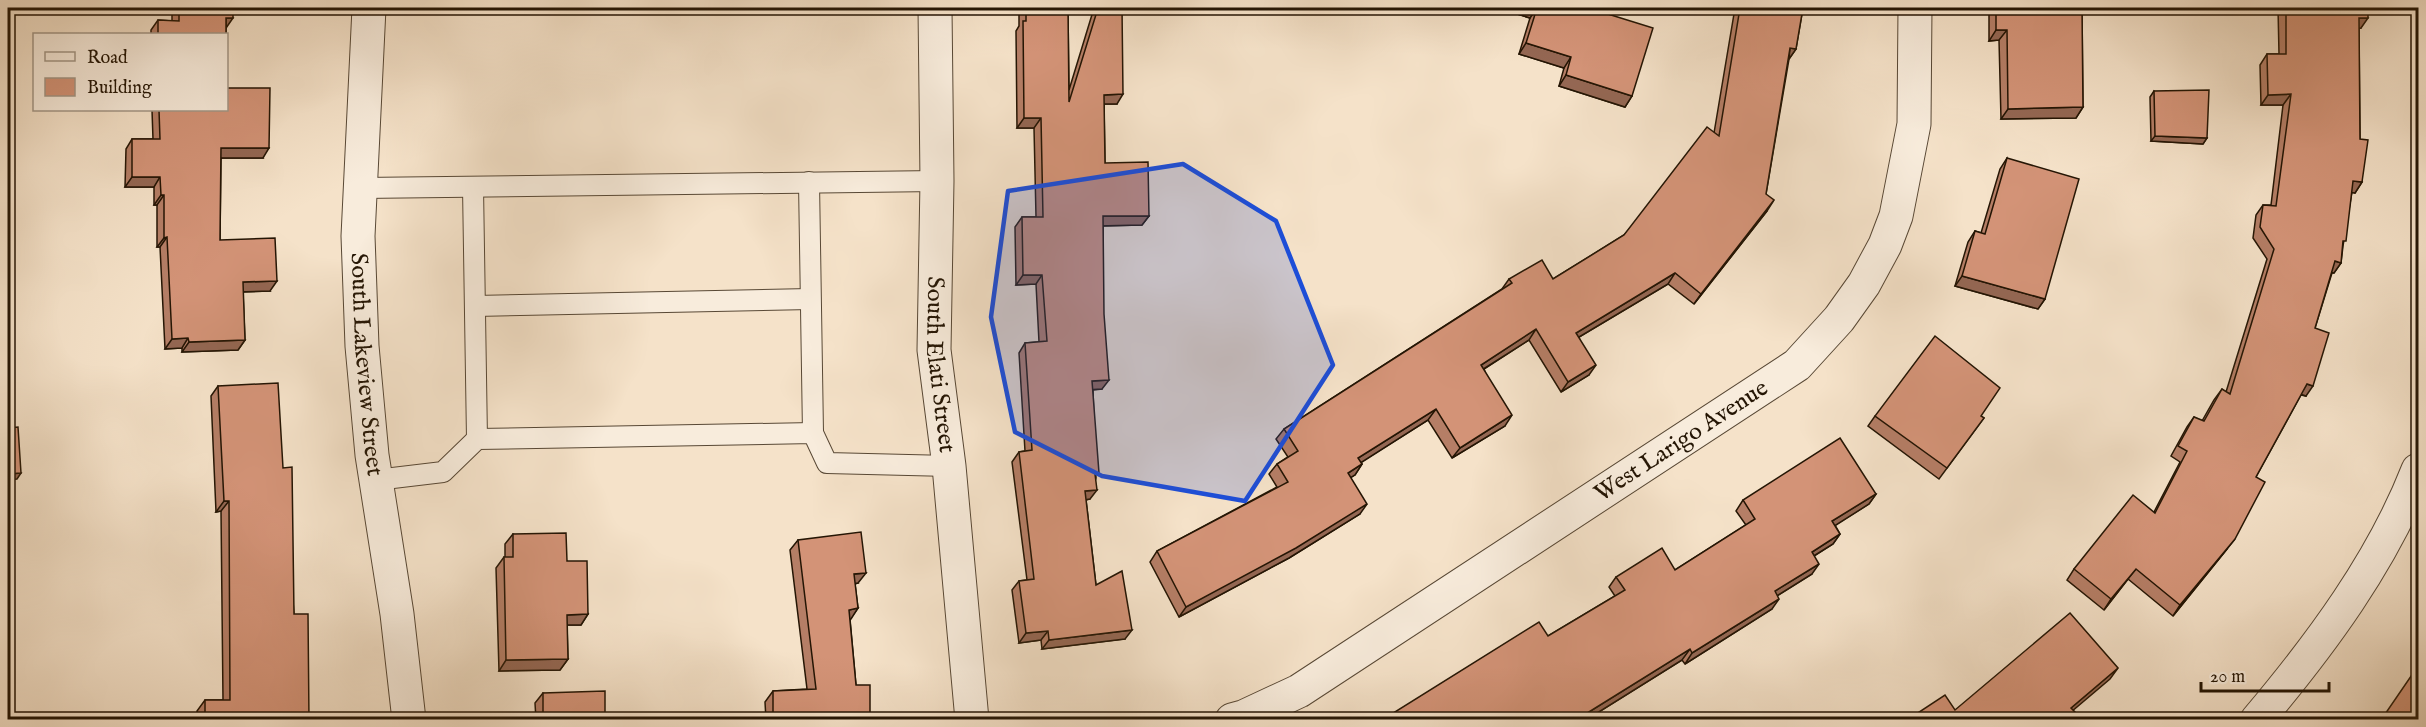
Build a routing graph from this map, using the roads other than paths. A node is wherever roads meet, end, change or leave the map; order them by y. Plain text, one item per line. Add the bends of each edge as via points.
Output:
1 (369, 8) edge
2 (935, 8) edge
3 (1915, 8) edge
4 (937, 181) junction
5 (809, 182) junction
6 (473, 187) junction
7 (360, 188) junction
8 (810, 299) junction
9 (475, 306) junction
10 (813, 433) junction
11 (477, 439) junction
12 (949, 466) junction
13 (2418, 470) edge
14 (376, 480) junction
15 (409, 720) edge
16 (972, 720) edge
17 (1232, 720) edge
18 (2258, 720) edge

1 - 7 street, South Lakeview Street
2 - 4 street, South Elati Street
3 - 17 street, West Larigo Avenue via 1914,124 1896,216 1864,284 1839,319 1797,364 1299,691
4 - 5 lane
4 - 12 street, South Elati Street via 934,350
5 - 6 lane
5 - 8 lane
6 - 7 lane
6 - 9 lane
7 - 14 street, South Lakeview Street via 362,346
8 - 9 lane
8 - 10 lane
9 - 11 lane
10 - 11 lane
10 - 12 lane via 827,463
11 - 14 lane via 443,472
12 - 16 street, South Elati Street
13 - 18 street via 2368,569 2309,658
14 - 15 street, South Lakeview Street via 398,614

